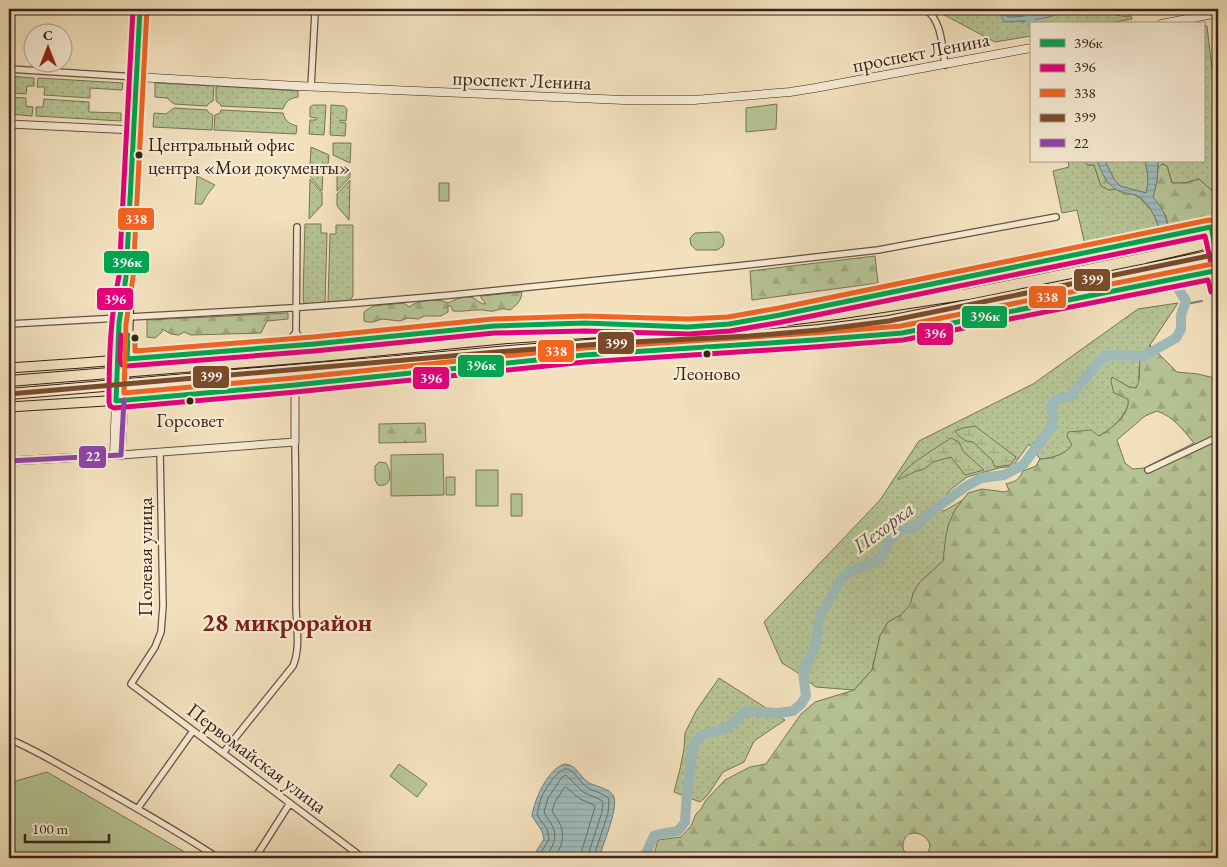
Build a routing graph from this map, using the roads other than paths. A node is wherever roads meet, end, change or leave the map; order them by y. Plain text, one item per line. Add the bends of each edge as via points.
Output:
1 (140, 9) edge
2 (925, 9) edge
3 (1189, 9) edge
4 (315, 13) dead end
5 (1218, 13) edge
6 (1192, 18) junction
7 (1171, 22) edge
8 (1030, 48) edge
9 (945, 65) junction
10 (9, 69) edge
11 (136, 77) junction
12 (310, 87) junction
13 (9, 124) edge
14 (134, 130) junction
15 (1056, 217) dead end
16 (297, 227) dead end
17 (1211, 227) edge
18 (1177, 234) junction
19 (1218, 241) edge
20 (1218, 254) edge
21 (1218, 261) edge
22 (1216, 270) edge
23 (1187, 276) junction
24 (1218, 290) edge
25 (296, 308) junction
26 (124, 318) junction
27 (9, 324) edge
28 (729, 324) junction
29 (688, 327) junction
30 (296, 332) junction
31 (650, 342) junction
32 (314, 344) junction
33 (726, 346) junction
34 (279, 347) junction
35 (223, 352) junction
36 (117, 360) junction
37 (127, 360) junction
38 (9, 368) edge
39 (9, 381) edge
40 (295, 385) junction
41 (221, 391) junction
42 (9, 394) edge
43 (120, 401) junction
44 (9, 407) edge
45 (1218, 437) edge
46 (295, 442) junction
47 (160, 452) junction
48 (118, 455) junction
49 (9, 461) edge
50 (1148, 470) dead end
51 (131, 684) joint
52 (193, 731) junction
53 (9, 739) edge
54 (223, 753) junction
55 (290, 804) junction
56 (138, 808) junction
57 (218, 858) edge
58 (255, 858) edge
59 (363, 858) edge

1 - 11 main road
2 - 9 street via 938,22
3 - 6 street
4 - 12 street
5 - 6 main road
6 - 7 main road
8 - 9 main road, проспект Ленина
9 - 12 main road, проспект Ленина via 790,92 694,100 612,100
10 - 11 street, проспект Ленина
11 - 12 main road, проспект Ленина
11 - 14 main road
13 - 14 street
14 - 26 main road via 126,277 130,295
15 - 25 street via 878,250
16 - 25 street
17 - 18 main road
17 - 21 main road
17 - 22 main road
18 - 23 main road via 1190,237 1201,252 1199,266
18 - 28 main road
19 - 28 highway, bridge via 968,294 837,314
20 - 31 highway, bridge via 888,322
22 - 23 main road
22 - 24 main road
23 - 33 main road via 902,333
25 - 26 street
25 - 30 street
26 - 27 street
26 - 36 main road
26 - 37 main road
28 - 29 highway
29 - 32 main road via 584,323 494,326
29 - 39 highway, bridge via 507,338
30 - 32 street
30 - 34 street
31 - 33 main road
31 - 42 highway, bridge via 508,351
32 - 34 main road
33 - 40 main road via 584,355
34 - 35 main road
35 - 37 main road
35 - 41 main road via 210,358 203,371 209,386
36 - 37 main road
36 - 38 main road
36 - 43 main road
37 - 43 main road
40 - 41 main road
40 - 46 street
41 - 43 main road
43 - 44 main road
43 - 48 main road
45 - 50 street
46 - 47 street
46 - 54 street via 297,658 288,674
47 - 48 street
47 - 51 street, Полевая улица via 161,632 156,647
48 - 49 main road
51 - 52 street, Первомайская улица
52 - 54 street, Первомайская улица
52 - 56 street
53 - 56 street
54 - 55 street, Первомайская улица
55 - 58 street
55 - 59 street, Первомайская улица
56 - 57 street

